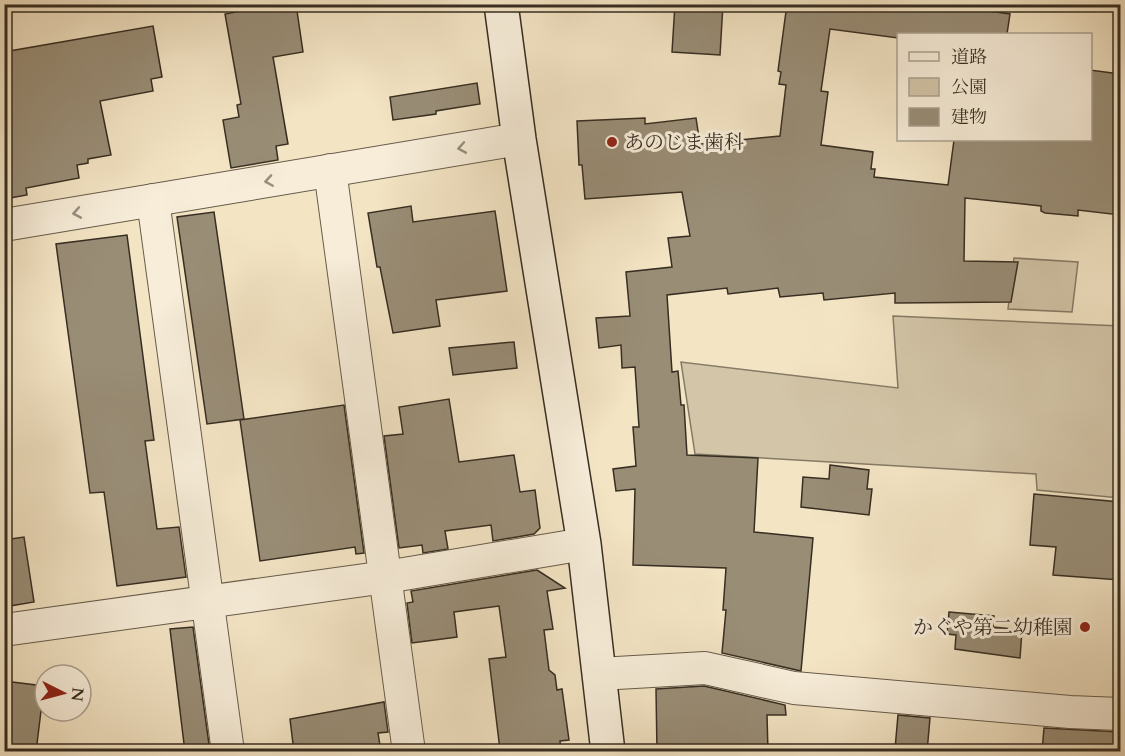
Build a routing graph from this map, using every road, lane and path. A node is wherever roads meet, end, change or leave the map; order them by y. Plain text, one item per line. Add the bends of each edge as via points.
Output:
1 (501, 4) edge
2 (519, 138) junction
3 (330, 171) junction
4 (153, 200) junction
5 (4, 225) edge
6 (584, 543) junction
7 (386, 577) junction
8 (210, 602) junction
9 (4, 630) edge
10 (599, 674) junction
11 (1120, 714) edge
12 (228, 752) edge
13 (409, 752) edge
14 (608, 752) edge

1 - 2 street
2 -> 3 street
2 - 6 street
3 -> 4 street
3 - 7 street
4 -> 5 street
4 - 8 street
6 - 7 street
6 - 10 street
7 - 8 street
7 - 13 street
8 - 9 street
8 - 12 street
10 - 11 street via 705,668 794,688
10 - 14 street

